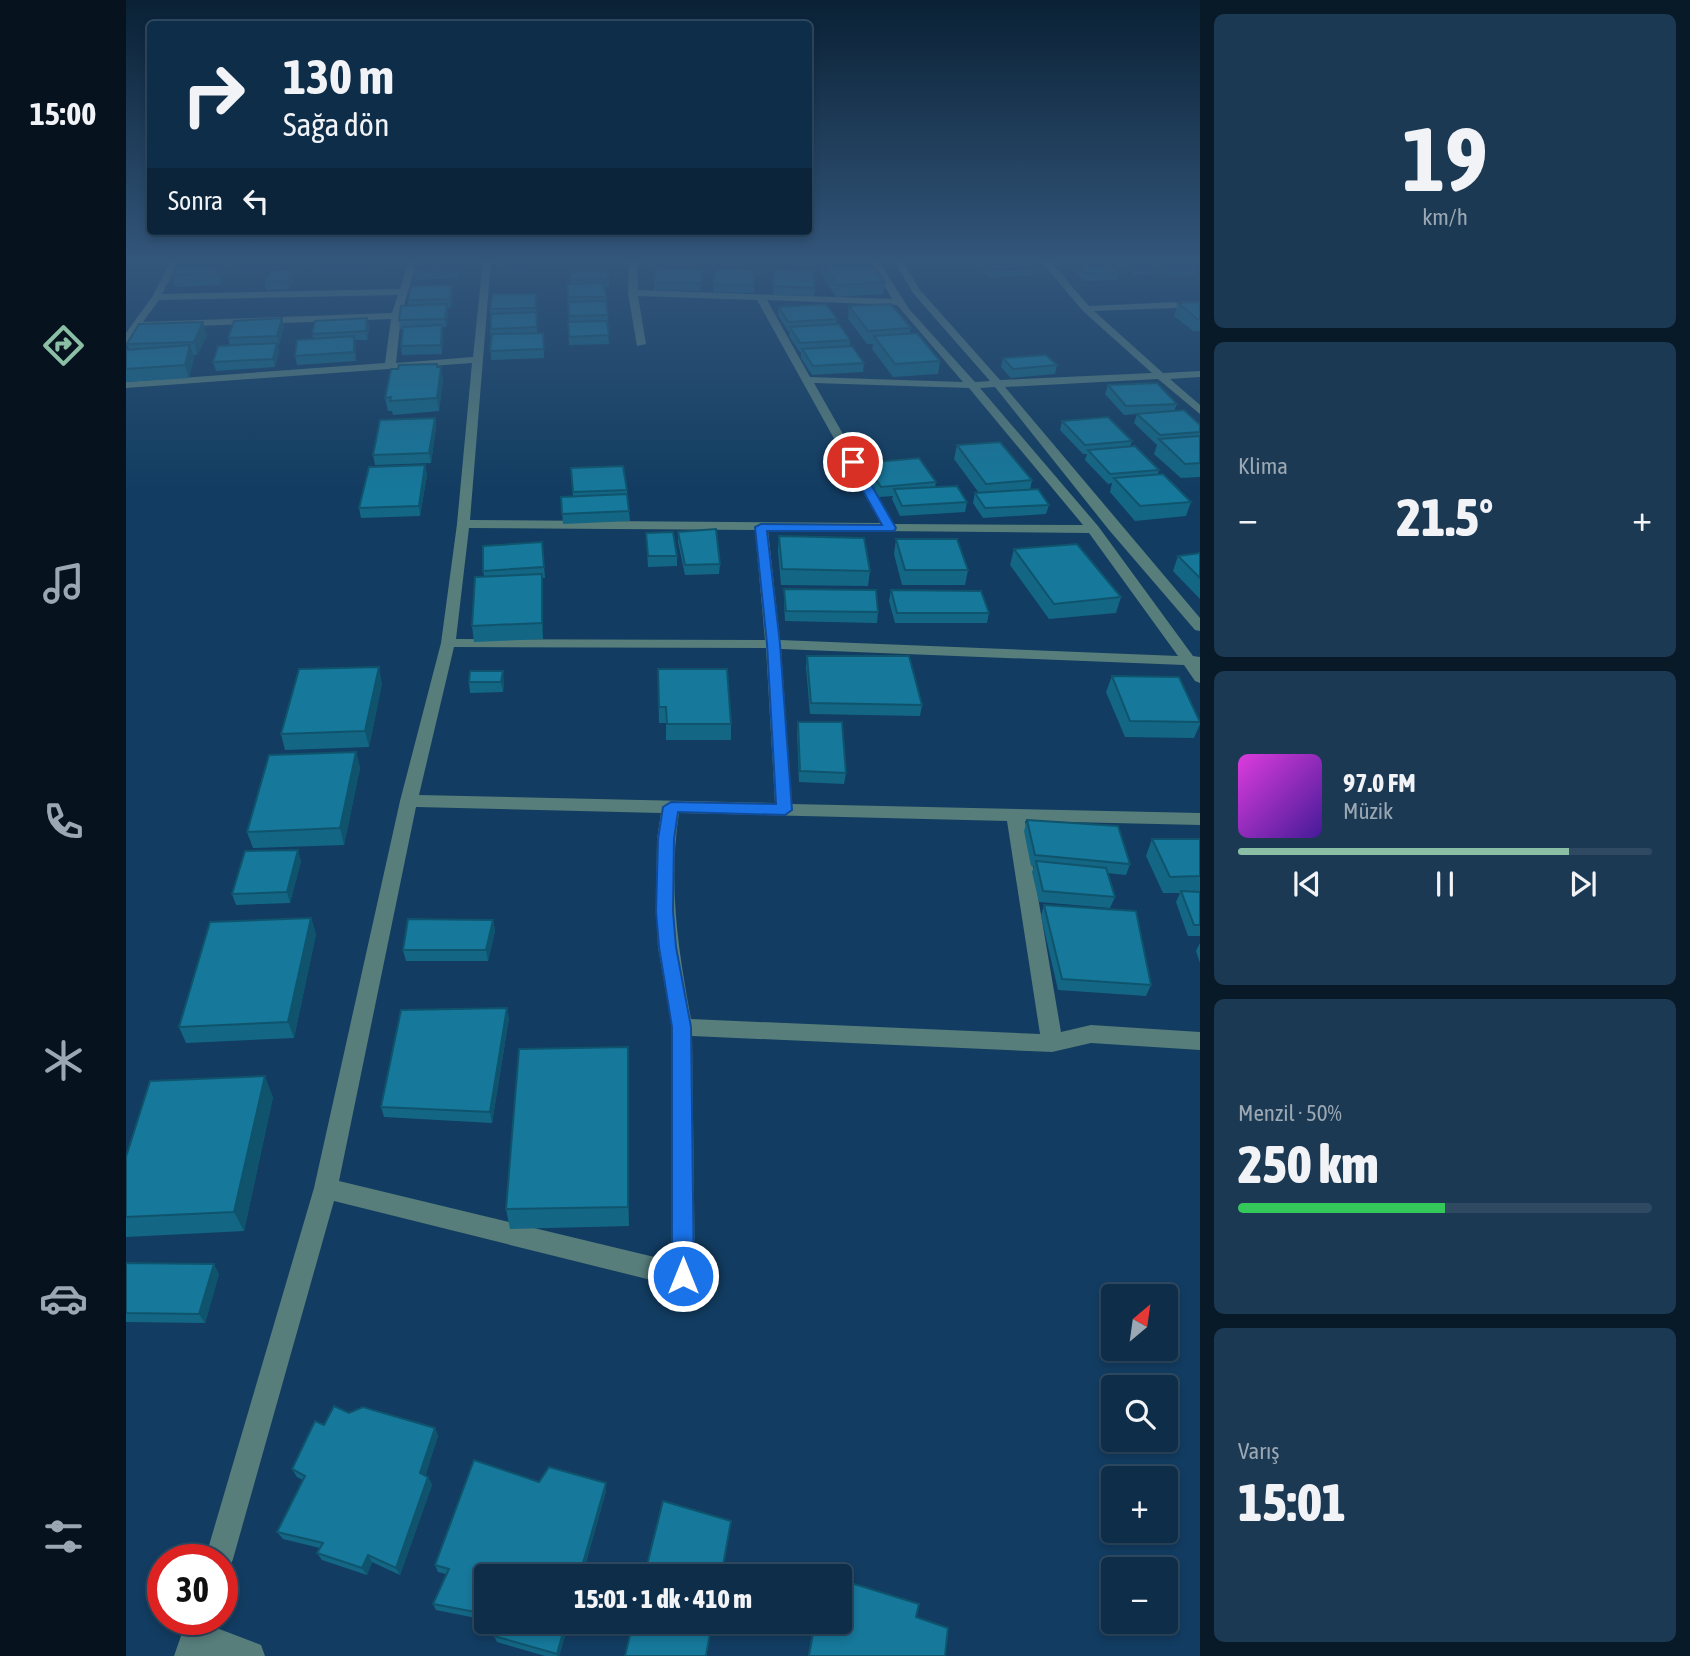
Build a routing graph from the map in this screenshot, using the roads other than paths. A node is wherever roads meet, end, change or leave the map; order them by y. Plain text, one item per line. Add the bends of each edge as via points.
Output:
1 (393, 337) edge
2 (479, 337) edge
3 (639, 337) edge
4 (784, 337) edge
5 (931, 337) edge
6 (957, 337) edge
7 (1118, 337) edge
8 (640, 344) dead end
9 (477, 360) junction
10 (390, 366) junction
11 (1200, 374) edge
12 (1164, 377) junction
13 (808, 380) junction
14 (997, 383) junction
15 (971, 384) junction
16 (126, 385) edge
17 (1200, 411) edge
18 (463, 524) junction
19 (761, 527) junction
20 (890, 528) junction
21 (1093, 529) junction
22 (1200, 627) edge
23 (448, 643) junction
24 (774, 644) junction
25 (1195, 661) edge
26 (1200, 678) edge
27 (410, 801) junction
28 (671, 807) junction
29 (785, 810) junction
30 (1015, 815) junction
31 (1200, 819) edge
32 (682, 1027) junction
33 (1200, 1041) edge
34 (1052, 1043) junction
35 (326, 1188) junction
36 (223, 1544) edge
37 (196, 1637) edge
38 (250, 1656) edge

1 - 10 street
2 - 9 street
3 - 8 street
4 - 13 street
5 - 15 street
6 - 14 street
7 - 12 street
9 - 10 street
9 - 18 street
10 - 16 street
11 - 12 street
12 - 14 street
12 - 17 street
13 - 15 street
13 - 20 street
14 - 15 street
14 - 22 street
15 - 21 street
18 - 19 street
18 - 23 street
19 - 20 street
19 - 24 street
20 - 21 street
21 - 25 street
23 - 24 street
23 - 27 street
24 - 25 street
24 - 29 street
25 - 26 street
27 - 28 street
27 - 35 street
28 - 29 street
28 - 32 street via 665,911
29 - 30 street
30 - 31 street
30 - 34 street
32 - 34 street
32 - 35 street via 683,1276
33 - 34 street via 1091,1034
35 - 36 street
37 - 38 street

